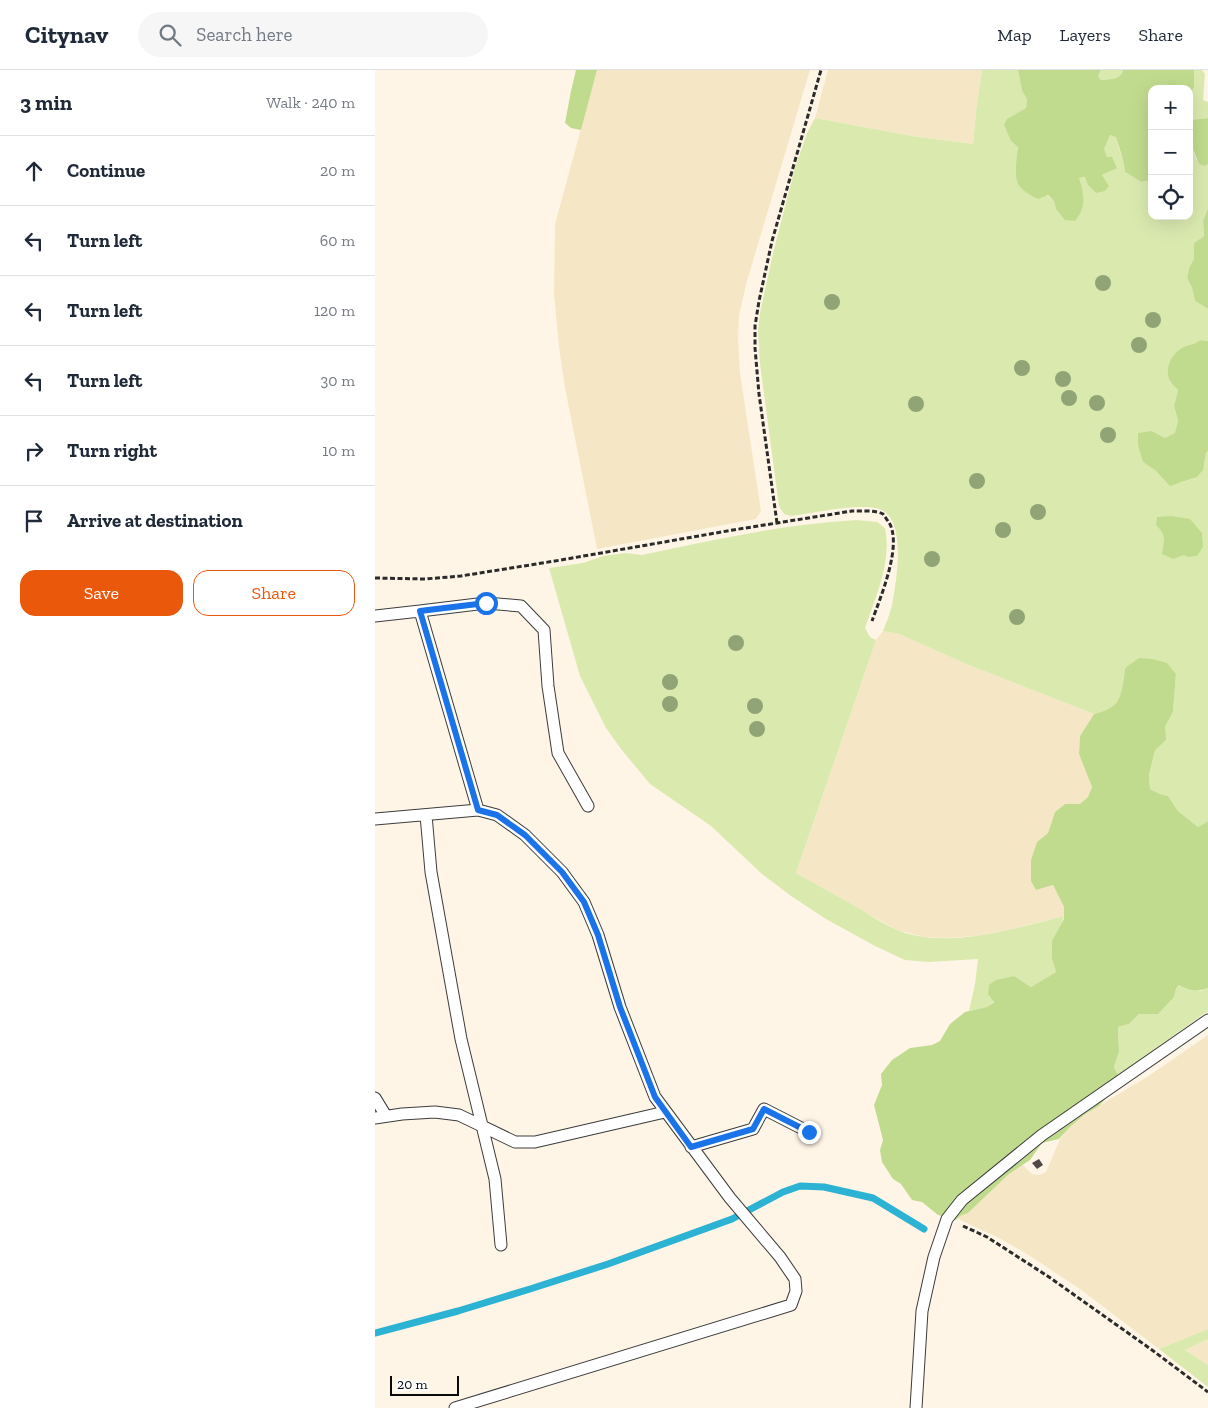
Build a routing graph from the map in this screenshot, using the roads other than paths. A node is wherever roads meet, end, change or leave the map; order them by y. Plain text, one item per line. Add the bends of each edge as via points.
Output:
1 (420, 611) junction
2 (375, 616) edge
3 (588, 806) dead end
4 (478, 810) junction
5 (426, 815) junction
6 (375, 819) edge
7 (1208, 1020) edge
8 (375, 1098) edge
9 (665, 1112) junction
10 (380, 1117) edge
11 (482, 1126) junction
12 (809, 1132) dead end
13 (691, 1147) junction
14 (501, 1245) dead end
15 (455, 1408) edge
16 (916, 1408) edge

1 - 2 lane
1 - 3 lane via 486,603 521,606 544,630 558,753
1 - 4 lane
4 - 5 lane
4 - 9 lane via 497,815 525,835 562,872 584,902 651,1088
5 - 6 lane
5 - 11 lane via 431,872 461,1039
7 - 16 lane via 1042,1135 962,1200 947,1219 934,1257 922,1311
8 - 10 lane
9 - 11 lane via 535,1142 515,1142
9 - 13 lane
10 - 11 lane via 435,1112 459,1116
11 - 14 lane via 495,1179
12 - 13 lane via 764,1109 753,1129
13 - 15 lane via 795,1279 796,1291 791,1306

